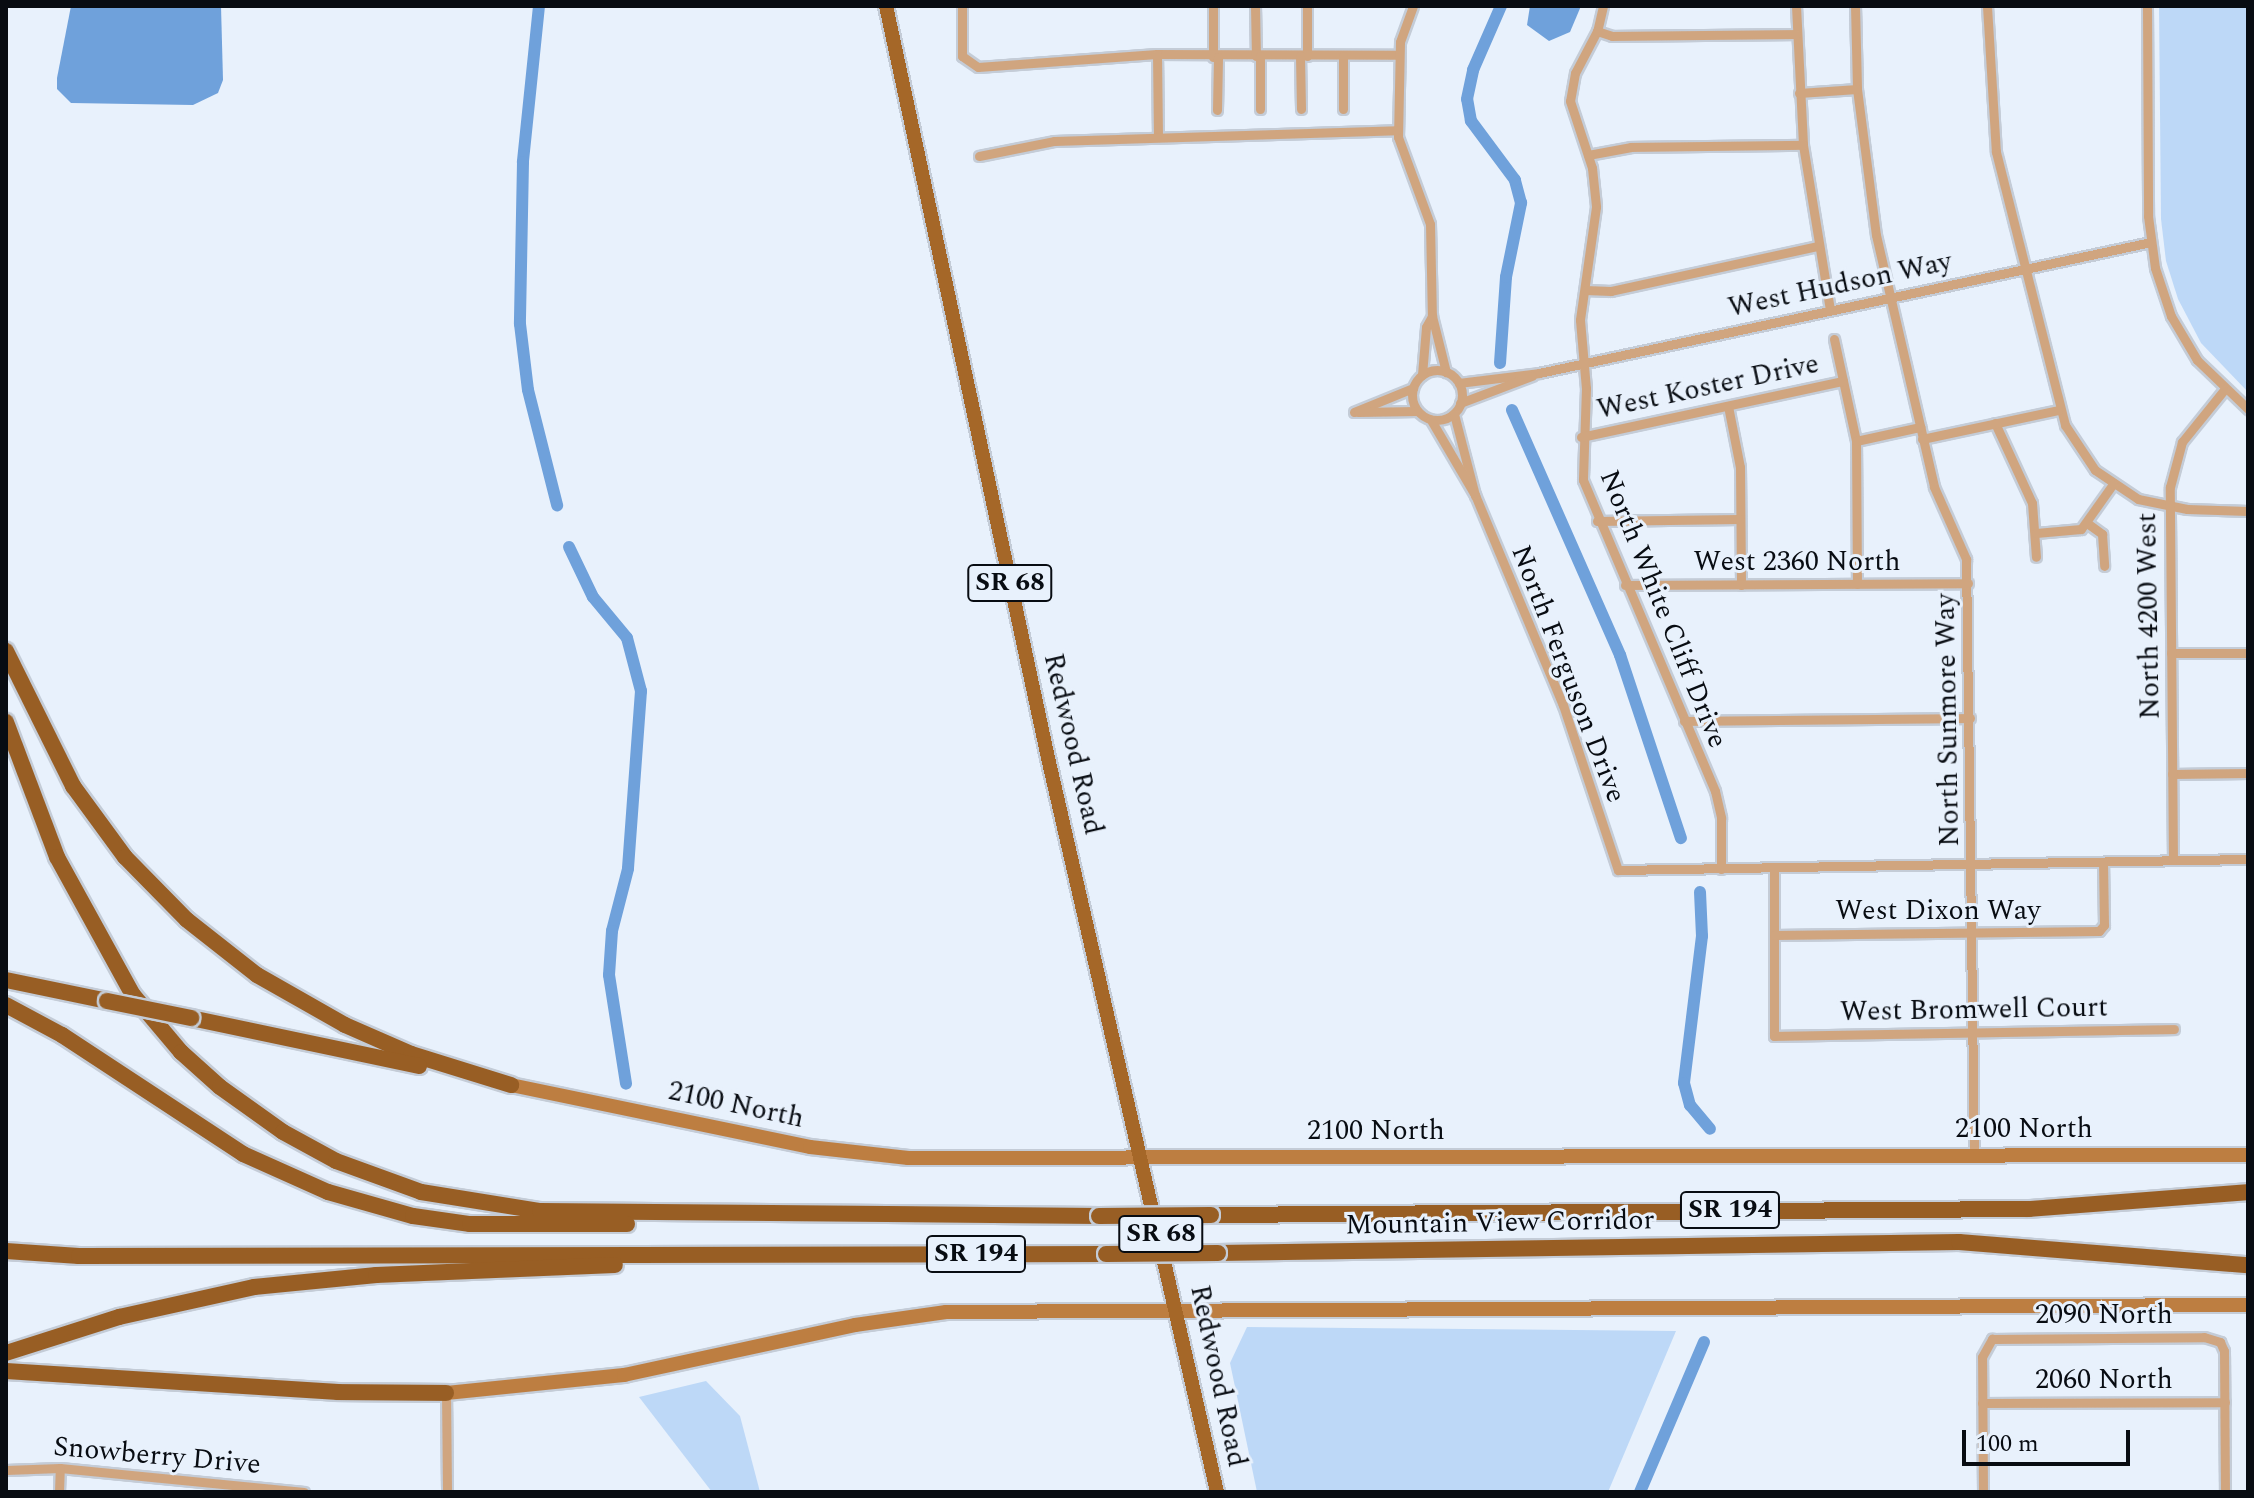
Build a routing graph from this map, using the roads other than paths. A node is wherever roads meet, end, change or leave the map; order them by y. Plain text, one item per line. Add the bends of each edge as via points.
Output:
1 (886, 6) edge
2 (962, 6) edge
3 (1213, 6) edge
4 (1255, 6) edge
5 (1307, 6) edge
6 (1413, 6) edge
7 (1603, 6) edge
8 (1796, 6) edge
9 (1855, 6) edge
10 (1987, 6) edge
11 (2147, 6) edge
12 (1597, 31) junction
13 (1796, 34) junction
14 (1157, 54) junction
15 (1398, 55) junction
16 (1258, 56) junction
17 (1304, 56) junction
18 (1343, 56) junction
19 (1216, 57) junction
20 (1857, 89) junction
21 (1799, 93) junction
22 (1260, 109) dead end
23 (1301, 109) dead end
24 (1343, 109) dead end
25 (1217, 110) dead end
26 (1397, 130) junction
27 (1158, 136) junction
28 (1803, 145) junction
29 (1588, 155) junction
30 (979, 156) dead end
31 (2151, 242) junction
32 (1817, 246) junction
33 (2023, 267) junction
34 (1585, 290) junction
35 (1890, 296) junction
36 (1830, 309) junction
37 (1432, 316) junction
38 (1834, 339) dead end
39 (1585, 363) junction
40 (1446, 372) junction
41 (1539, 373) junction
42 (1422, 375) junction
43 (1843, 381) junction
44 (1459, 383) junction
45 (1413, 388) junction
46 (2224, 390) junction
47 (1460, 403) junction
48 (1728, 406) junction
49 (2248, 409) edge
50 (2058, 410) junction
51 (1417, 411) junction
52 (1454, 414) junction
53 (1431, 420) junction
54 (1995, 423) junction
55 (1920, 427) junction
56 (1581, 437) junction
57 (1922, 439) junction
58 (1856, 441) junction
59 (2113, 484) junction
60 (1475, 495) junction
61 (2169, 505) junction
62 (2248, 511) edge
63 (1740, 519) junction
64 (1597, 521) junction
65 (2087, 523) junction
66 (2036, 533) junction
67 (2036, 557) dead end
68 (2104, 566) dead end
69 (1968, 583) junction
70 (1857, 584) junction
71 (1625, 585) junction
72 (1741, 585) junction
73 (6, 651) edge
74 (2171, 653) junction
75 (2248, 653) edge
76 (1970, 718) junction
77 (1684, 721) junction
78 (6, 722) edge
79 (2248, 773) edge
80 (2172, 774) junction
81 (2173, 859) junction
82 (2248, 859) edge
83 (2103, 862) junction
84 (1972, 867) junction
85 (1721, 869) junction
86 (1774, 869) junction
87 (1972, 933) junction
88 (1774, 935) junction
89 (6, 980) edge
90 (6, 1005) edge
91 (2174, 1029) dead end
92 (1973, 1032) junction
93 (511, 1085) junction
94 (1974, 1155) junction
95 (2248, 1155) edge
96 (1144, 1157) junction
97 (2248, 1192) edge
98 (885, 1216) junction
99 (6, 1251) edge
100 (847, 1254) junction
101 (2248, 1265) edge
102 (2248, 1305) edge
103 (1178, 1311) junction
104 (6, 1353) edge
105 (6, 1371) edge
106 (446, 1393) junction
107 (2225, 1402) junction
108 (1982, 1403) junction
109 (60, 1468) junction
110 (6, 1470) edge
111 (59, 1492) edge
112 (304, 1492) edge
113 (447, 1492) edge
114 (1217, 1492) edge
115 (1983, 1492) edge
116 (2225, 1492) edge

1 - 96 main road, Redwood Road / SR 68 via 1048,758
2 - 14 street via 962,56 978,67
3 - 19 street
4 - 16 street
5 - 17 street
6 - 15 street
7 - 12 street, North White Cliff Drive
8 - 13 street
9 - 20 street, North Sunmore Way
10 - 33 street via 1993,130
11 - 31 street
12 - 13 street via 1612,36
12 - 29 street, North White Cliff Drive via 1571,91 1574,121
13 - 21 street
14 - 19 street
14 - 27 street
15 - 18 street
15 - 26 street
16 - 17 street
16 - 19 street
16 - 22 street
17 - 18 street
17 - 23 street
18 - 24 street
19 - 25 street
20 - 21 street
20 - 35 street, North Sunmore Way via 1869,193
21 - 28 street
26 - 27 street
26 - 37 street via 1430,224
27 - 30 street via 1054,141
28 - 29 street via 1631,147
28 - 32 street
29 - 34 street, North White Cliff Drive via 1596,220
31 - 33 street, West Hudson Way
31 - 46 street via 2171,316 2197,360
32 - 34 street via 1611,291
32 - 36 street
33 - 35 street, West Hudson Way
33 - 50 street
34 - 39 street, North White Cliff Drive via 1580,320
35 - 36 street, West Hudson Way
35 - 55 street, North Sunmore Way
36 - 39 street, West Hudson Way
37 - 40 street
37 - 42 street via 1426,327
38 - 43 street
39 - 41 street, West Hudson Way
39 - 56 street, North White Cliff Drive
40 - 42 street
40 - 44 street
41 - 44 street, West Hudson Way
41 - 47 street, West Hudson Way
42 - 45 street
43 - 48 street, West Koster Drive
43 - 58 street
44 - 47 street
45 - 51 street
45 - 51 street via 1354,412
46 - 49 street
46 - 61 street, North 4200 West via 2182,442
47 - 52 street
48 - 56 street, West Koster Drive
48 - 63 street via 1739,453
50 - 54 street
50 - 59 street via 2087,461
51 - 53 street
52 - 53 street
52 - 60 street, North Ferguson Drive
53 - 60 street, North Ferguson Drive
54 - 57 street
54 - 66 street via 2032,503
55 - 57 street, North Sunmore Way
55 - 58 street
56 - 64 street, North White Cliff Drive via 1583,480
57 - 69 street, North Sunmore Way via 1937,499 1962,547
58 - 70 street
59 - 61 street via 2138,499
59 - 65 street
60 - 85 street, North Ferguson Drive via 1563,705 1618,870
61 - 62 street
61 - 74 street, North 4200 West
63 - 64 street
63 - 72 street
64 - 71 street, North White Cliff Drive
65 - 66 street via 2076,532
65 - 68 street via 2102,534
66 - 67 street
69 - 70 street, West 2360 North
69 - 76 street, North Sunmore Way
70 - 72 street, West 2360 North
71 - 72 street, West 2360 North
71 - 77 street, North White Cliff Drive
73 - 93 highway via 39,726 81,798 125,857 187,920 257,975 345,1025 443,1066
74 - 75 street
74 - 80 street, North 4200 West
76 - 77 street
76 - 84 street, North Sunmore Way
77 - 85 street, North White Cliff Drive via 1718,800
78 - 98 highway via 57,857 133,995 210,1078 309,1147 407,1188 508,1209
79 - 80 street
80 - 81 street, North 4200 West
81 - 82 street
81 - 83 street
83 - 84 street
83 - 87 street, West Dixon Way via 2102,929
84 - 86 street
84 - 87 street, North Sunmore Way
85 - 86 street
86 - 88 street
87 - 88 street, West Dixon Way
87 - 92 street, North Sunmore Way
88 - 92 street, West Bromwell Court via 1774,1036
89 - 93 highway, bridge
90 - 98 highway via 62,1035 243,1154 313,1187 385,1209 499,1226
91 - 92 street, West Bromwell Court
92 - 94 street, North Sunmore Way
93 - 96 main road, 2100 North via 857,1154 943,1160
94 - 95 main road, 2100 North
94 - 96 main road, 2100 North
96 - 103 main road, Redwood Road / SR 68
97 - 98 highway, Mountain View Corridor / SR 194, bridge via 2029,1209
99 - 100 highway via 79,1256
100 - 101 highway, Mountain View Corridor / SR 194, bridge via 1959,1242
100 - 104 highway via 290,1283 151,1308
102 - 103 main road
103 - 106 main road via 920,1314 624,1375
103 - 114 main road, Redwood Road / SR 68
105 - 106 highway via 338,1392
106 - 113 street
107 - 108 street, 2060 North
107 - 108 street, 2090 North via 2220,1342 2209,1337 2004,1337 1988,1343 1982,1357
107 - 116 street
108 - 115 street
109 - 110 street, Snowberry Drive
109 - 111 street
109 - 112 street, Snowberry Drive

